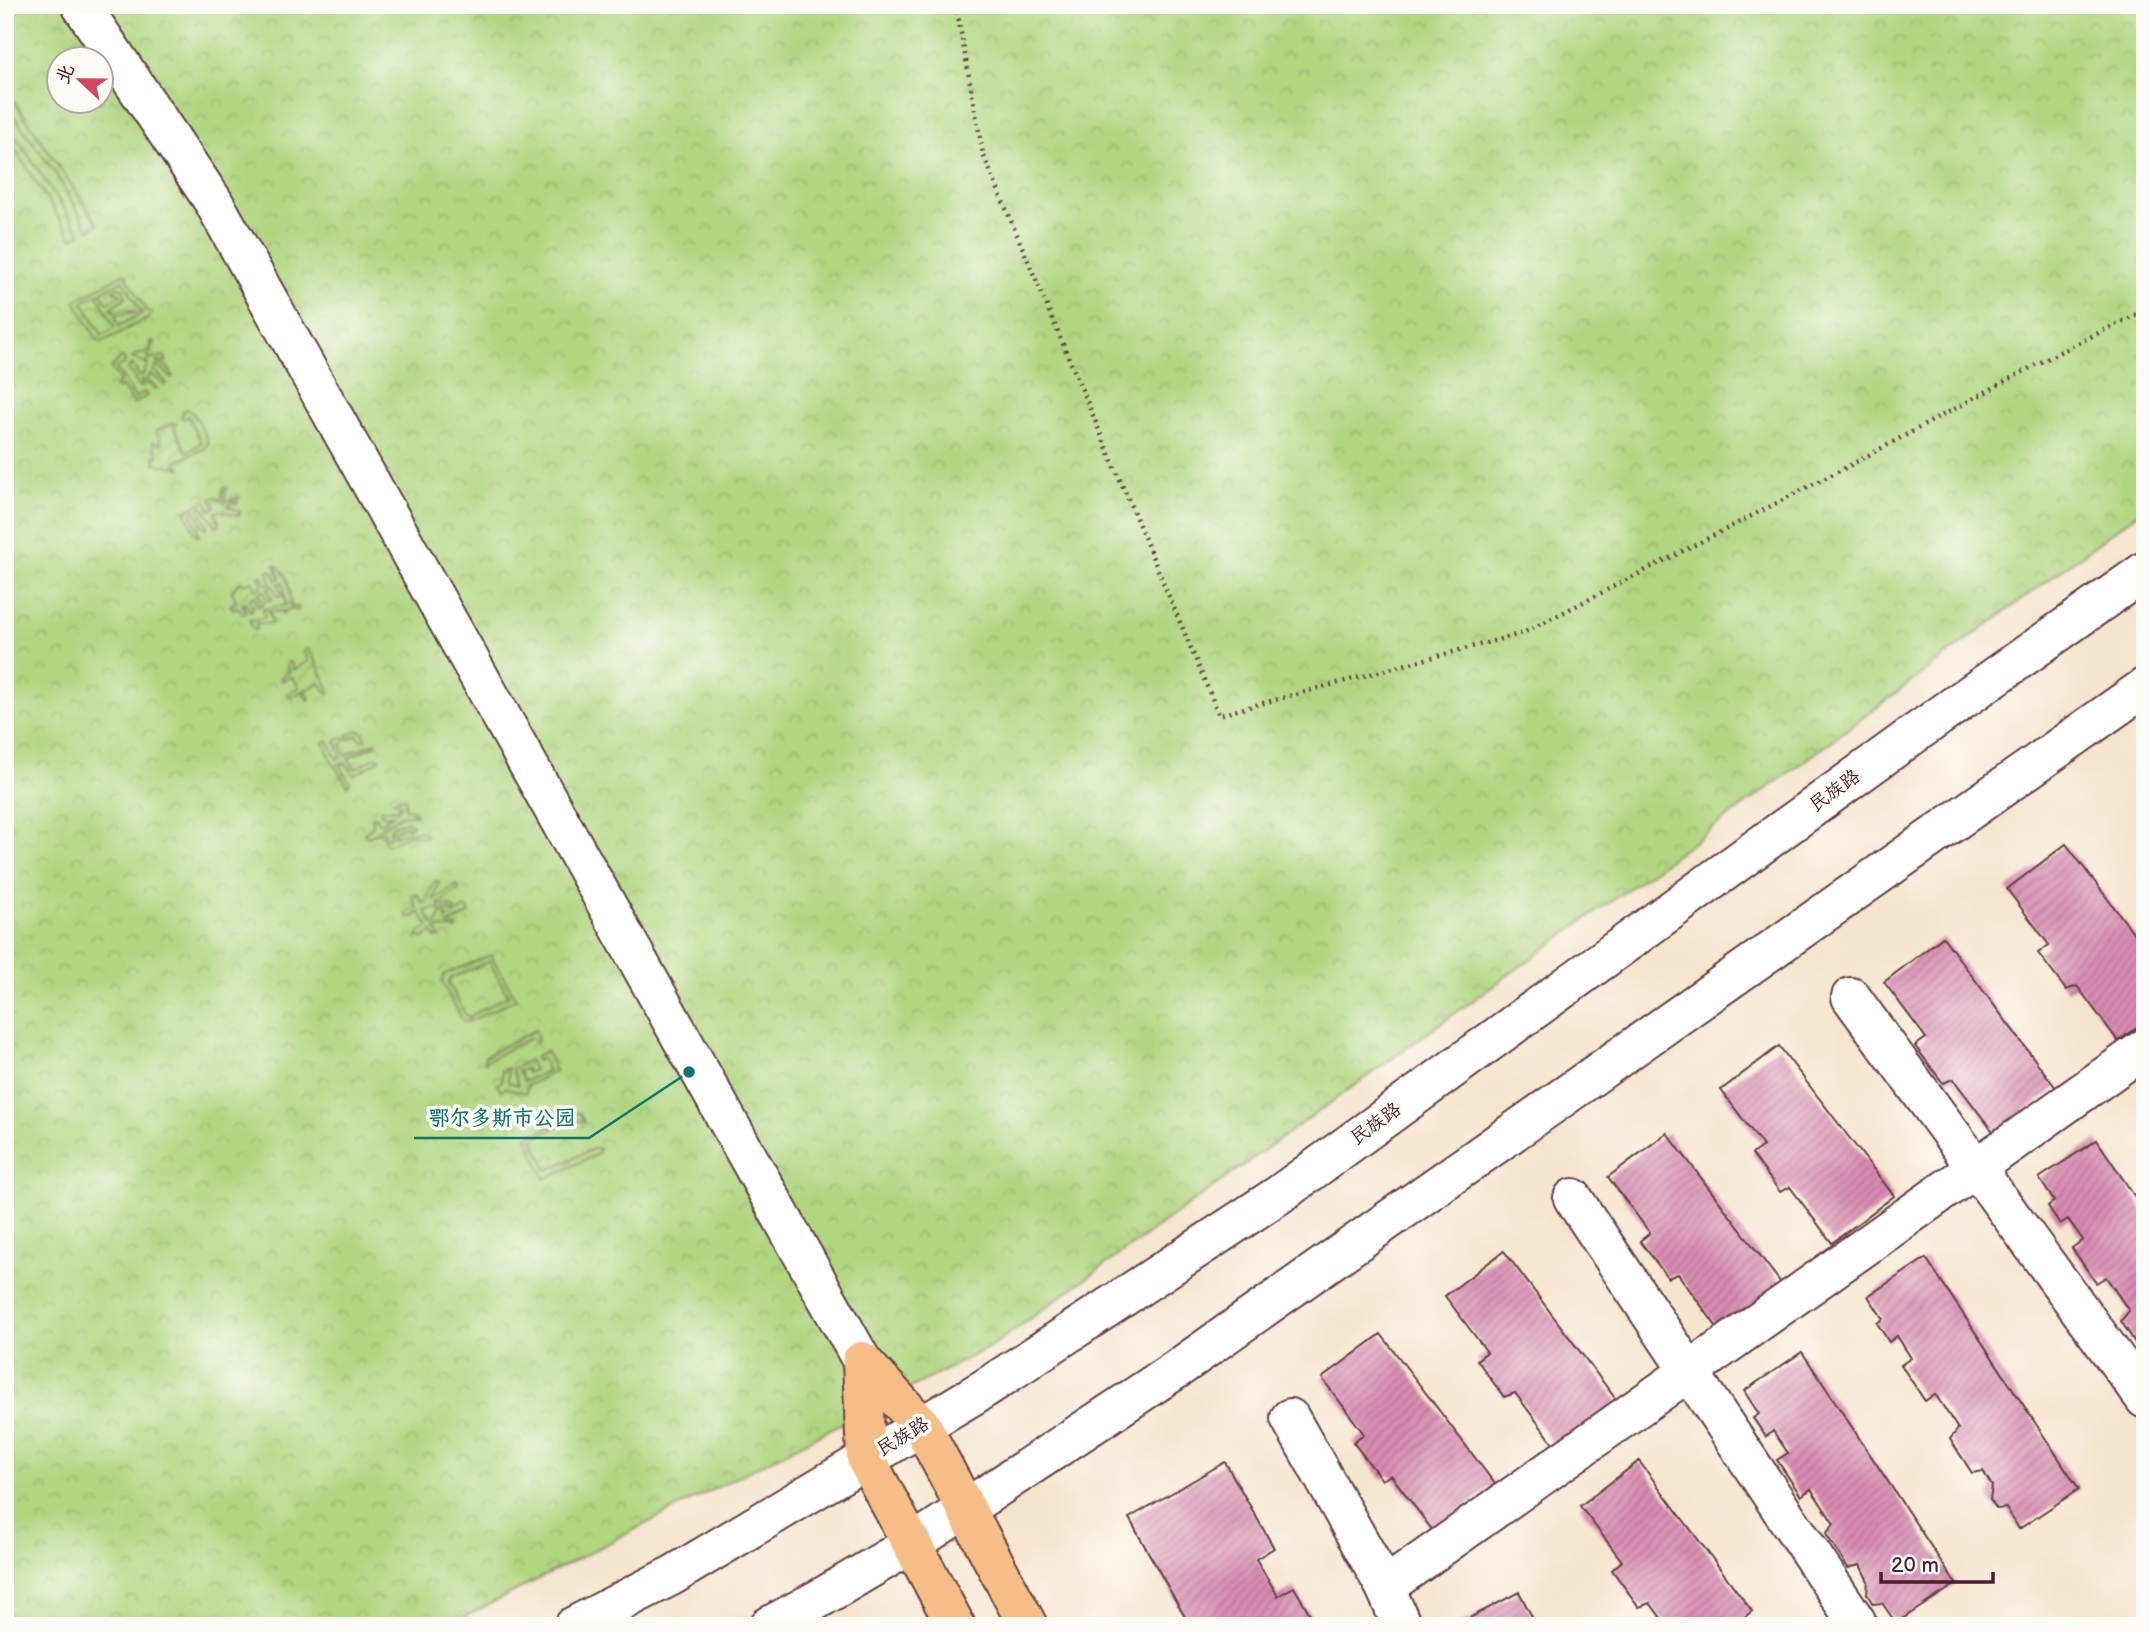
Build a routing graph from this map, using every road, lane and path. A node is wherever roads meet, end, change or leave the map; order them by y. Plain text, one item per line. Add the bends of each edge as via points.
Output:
1 (81, 5) edge
2 (956, 5) edge
3 (2145, 310) edge
4 (2145, 571) edge
5 (2145, 687) edge
6 (1851, 997) dead end
7 (2145, 1048) edge
8 (1977, 1167) junction
9 (1573, 1198) dead end
10 (862, 1360) junction
11 (1689, 1371) junction
12 (2145, 1399) edge
13 (1290, 1418) dead end
14 (922, 1426) junction
15 (866, 1459) junction
16 (966, 1508) junction
17 (912, 1544) junction
18 (1385, 1587) junction
19 (1856, 1621) dead end
20 (1029, 1625) edge
21 (574, 1626) edge
22 (769, 1626) edge
23 (956, 1626) edge
24 (1402, 1626) edge

1 - 10 street via 213,201
2 - 3 path via 983,154 1219,715 1523,633
4 - 14 street, 民族路 via 1280,1194
5 - 16 street via 1177,1369
6 - 8 street
7 - 8 street
8 - 11 street
8 - 12 street
9 - 11 street
10 - 14 main road
10 - 15 main road
11 - 18 street
11 - 19 street
13 - 18 street
14 - 15 street, 民族路
14 - 16 main road
15 - 17 main road
15 - 21 street, 民族路 via 673,1575
16 - 17 street
16 - 20 main road
17 - 22 street
17 - 23 main road
18 - 24 street

